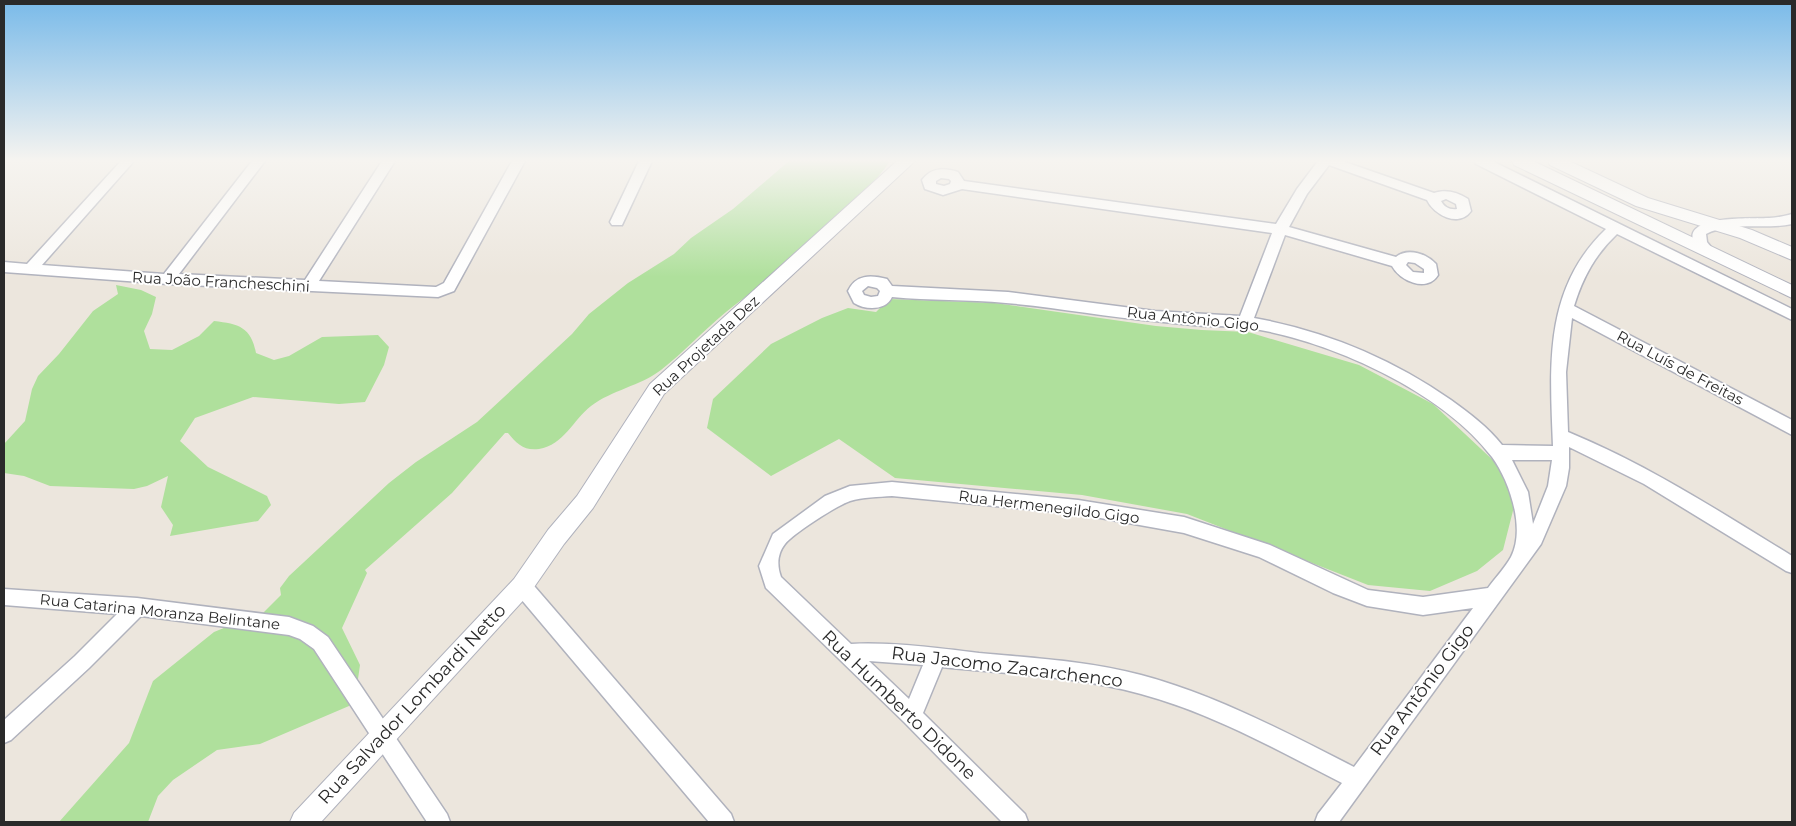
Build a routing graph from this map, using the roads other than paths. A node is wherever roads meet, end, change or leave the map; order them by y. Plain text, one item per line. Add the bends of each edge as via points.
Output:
1 (93, 200) edge
2 (229, 200) edge
3 (364, 200) edge
4 (498, 200) edge
5 (628, 200) edge
6 (865, 200) edge
7 (1068, 200) edge
8 (1298, 200) edge
9 (1558, 200) edge
10 (1600, 200) edge
11 (1637, 200) edge
12 (1792, 219) edge
13 (617, 222) dead end
14 (1716, 224) junction
15 (1615, 228) junction
16 (1282, 230) junction
17 (1707, 251) junction
18 (1792, 254) edge
19 (1399, 263) dead end
20 (4, 267) edge
21 (30, 269) junction
22 (168, 279) junction
23 (308, 287) junction
24 (887, 291) dead end
25 (1792, 292) edge
26 (1567, 309) junction
27 (1792, 315) edge
28 (1245, 322) junction
29 (1792, 428) edge
30 (1561, 444) junction
31 (1499, 452) junction
32 (1520, 560) junction
33 (1792, 565) edge
34 (522, 586) junction
35 (778, 589) joint
36 (1492, 596) junction
37 (4, 597) edge
38 (137, 607) junction
39 (847, 654) junction
40 (936, 657) junction
41 (912, 716) junction
42 (4, 734) edge
43 (382, 736) junction
44 (1356, 779) junction
45 (303, 822) edge
46 (439, 822) edge
47 (723, 822) edge
48 (1017, 822) edge
49 (1326, 822) edge

1 - 21 street
2 - 22 street
3 - 23 street
4 - 23 street, Rua João Francheschini via 449,287 438,292
5 - 13 street
6 - 34 street, Rua Projetada Dez via 657,389 585,502
7 - 16 street
8 - 16 street
9 - 15 street
10 - 17 street
11 - 14 street
12 - 14 street via 1781,223
14 - 17 street via 1698,232 1701,245
14 - 18 street
15 - 26 street, Rua Antônio Gigo via 1593,250 1577,277
15 - 27 street
16 - 19 street
16 - 28 street via 1268,258
17 - 25 street
20 - 21 street, Rua João Francheschini
21 - 22 street, Rua João Francheschini
22 - 23 street, Rua João Francheschini
24 - 28 street, Rua Antônio Gigo via 989,296 1151,315
26 - 29 street, Rua Luís de Freitas
26 - 30 street, Rua Antônio Gigo via 1560,335 1558,364
28 - 31 street, Rua Antônio Gigo via 1294,332 1384,365 1434,395 1473,425
30 - 31 street via 1531,454
30 - 32 street, Rua Antônio Gigo via 1557,486 1535,539
30 - 33 street via 1587,446
31 - 32 street, Rua Antônio Gigo via 1517,481 1522,500 1525,530
32 - 36 street, Rua Antônio Gigo
34 - 43 street, Rua Salvador Lombardi Netto
34 - 47 street
35 - 36 street, Rua Hermenegildo Gigo via 772,582 768,566 779,539 831,501 850,493 892,489 1078,507 1184,526 1264,551 1367,598 1422,606
35 - 39 street, Rua Humberto Didone
36 - 44 street, Rua Antônio Gigo
37 - 38 street, Rua Catarina Moranza Belintane
38 - 42 street
38 - 43 street, Rua Catarina Moranza Belintane via 289,626 306,632 321,643
39 - 40 street, Rua Jacomo Zacarchenco via 887,652
39 - 41 street, Rua Humberto Didone
40 - 41 street
40 - 44 street, Rua Jacomo Zacarchenco via 1079,673 1163,691 1255,729
41 - 48 street, Rua Humberto Didone
43 - 45 street, Rua Salvador Lombardi Netto
43 - 46 street, Rua Catarina Moranza Belintane
44 - 49 street, Rua Antônio Gigo

